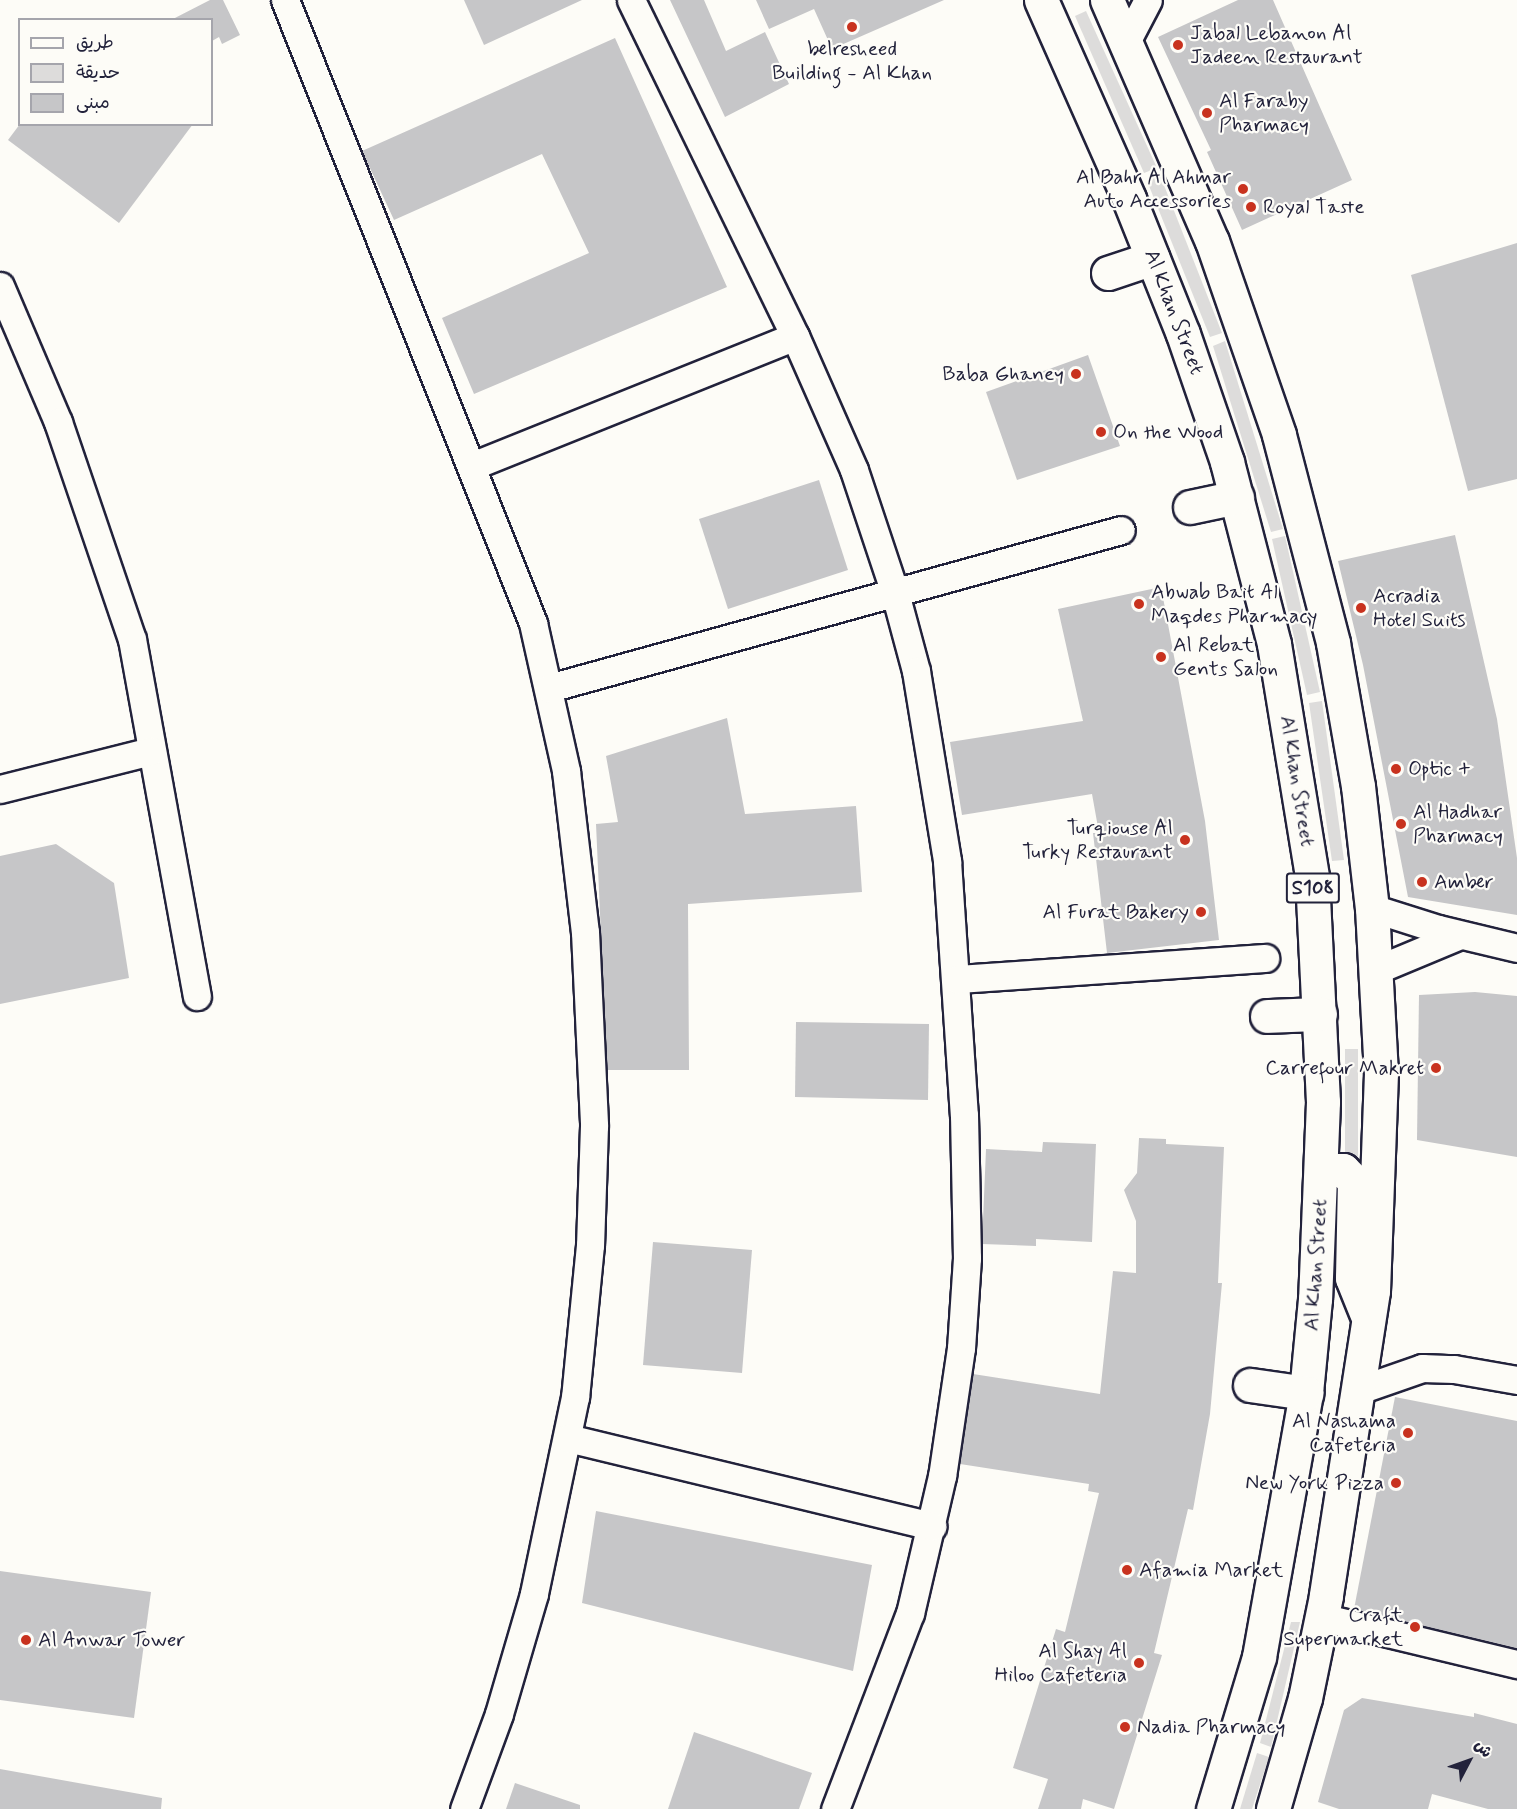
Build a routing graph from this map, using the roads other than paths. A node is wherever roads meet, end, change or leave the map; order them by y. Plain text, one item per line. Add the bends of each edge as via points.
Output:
1 (285, 0) edge
2 (631, 0) edge
3 (1041, 0) edge
4 (1107, 0) edge
5 (1148, 0) edge
6 (1126, 42) junction
7 (1153, 258) junction
8 (1108, 273) dead end
9 (0, 285) edge
10 (795, 336) junction
11 (472, 466) junction
12 (1238, 497) junction
13 (1190, 507) dead end
14 (1120, 530) dead end
15 (895, 593) junction
16 (549, 688) junction
17 (151, 751) junction
18 (0, 789) edge
19 (1372, 908) junction
20 (1460, 935) junction
21 (1517, 948) edge
22 (1265, 958) dead end
23 (1377, 970) junction
24 (957, 979) junction
25 (196, 996) dead end
26 (1320, 1014) junction
27 (1267, 1016) dead end
28 (1322, 1170) junction
29 (1370, 1320) junction
30 (1517, 1380) edge
31 (1250, 1385) dead end
32 (1359, 1390) junction
33 (1306, 1393) junction
34 (567, 1438) junction
35 (933, 1526) junction
36 (1322, 1617) junction
37 (1517, 1664) edge
38 (464, 1809) edge
39 (835, 1809) edge
40 (1213, 1809) edge
41 (1273, 1809) edge

1 - 11 street
2 - 10 street
3 - 7 main road, Al Khan Street / S108
4 - 6 main road, S108
5 - 6 street
6 - 19 main road, S108 via 1220,263 1299,503 1347,714
7 - 8 main road
7 - 12 main road, Al Khan Street / S108 via 1203,387
9 - 17 street via 98,530 132,639
10 - 11 street
10 - 15 street via 854,470
11 - 16 street via 533,623
12 - 13 main road
12 - 26 main road, Al Khan Street / S108 via 1268,615 1302,804 1312,877
14 - 15 street
15 - 16 street
15 - 24 street via 916,671 939,797
16 - 34 street via 566,771 585,932 594,1126 590,1245
17 - 18 street
17 - 25 street
19 - 20 street
19 - 23 main road, S108
20 - 21 street
20 - 23 street
22 - 24 street
23 - 29 main road, S108 via 1381,1141
24 - 35 street via 967,1258 950,1437
26 - 27 main road
26 - 28 main road, Al Khan Street / S108
28 - 29 main road via 1343,1170 1354,1181 1352,1278
28 - 33 main road, Al Khan Street / S108
29 - 32 main road, S108
30 - 32 street via 1431,1368 1391,1376
31 - 33 main road
32 - 36 main road, S108
33 - 40 main road, Al Khan Street / S108 via 1259,1657
34 - 35 street
34 - 38 street via 534,1594 499,1714
35 - 39 street via 910,1613
36 - 37 street
36 - 41 main road, S108 via 1305,1698

